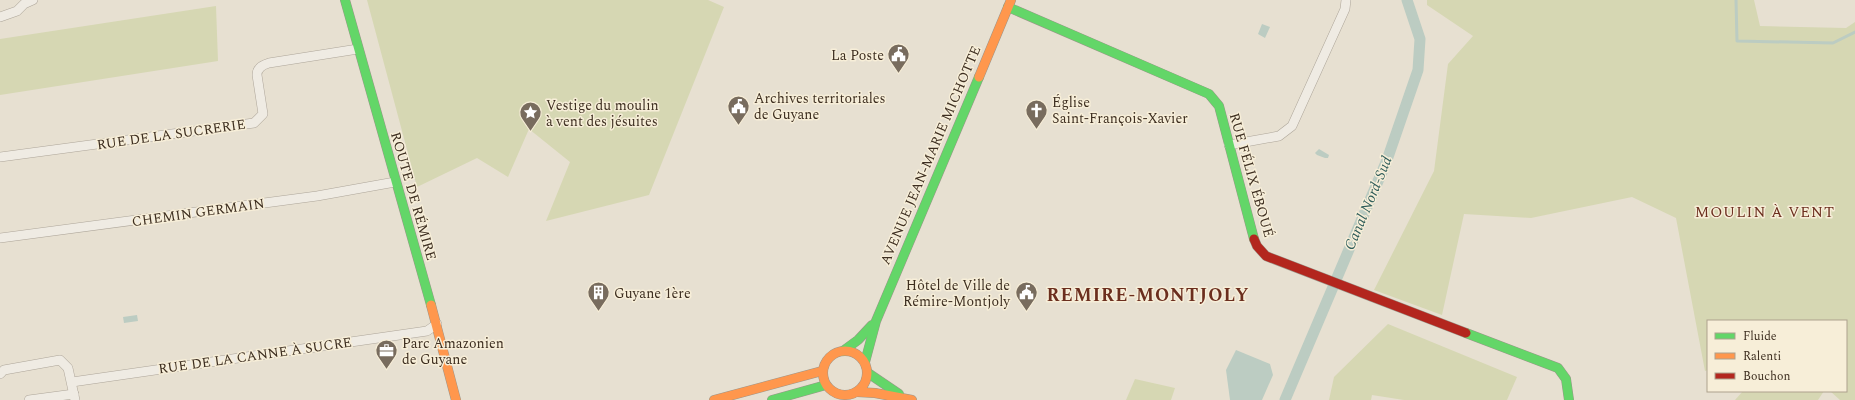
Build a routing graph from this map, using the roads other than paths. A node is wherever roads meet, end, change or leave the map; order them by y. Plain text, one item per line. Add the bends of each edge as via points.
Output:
1 (33, 0) edge
2 (345, 0) edge
3 (1346, 0) edge
4 (1009, 4) edge
5 (0, 17) edge
6 (358, 48) junction
7 (1229, 145) junction
8 (0, 157) edge
9 (395, 182) junction
10 (0, 238) edge
11 (876, 321) junction
12 (437, 324) junction
13 (843, 350) junction
14 (865, 362) junction
15 (822, 371) junction
16 (868, 373) junction
17 (0, 374) edge
18 (72, 382) junction
19 (826, 385) junction
20 (857, 392) junction
21 (74, 397) edge
22 (909, 399) edge
23 (29, 400) edge
24 (456, 400) edge
25 (714, 400) edge
26 (772, 400) edge
27 (1569, 400) edge

1 - 5 street via 17,11
2 - 6 street, ROUTE DE RÉMIRE
3 - 7 street via 1342,16 1292,126 1279,136
4 - 7 street, RUE FÉLIX ÉBOUÉ via 1209,94 1218,106
4 - 11 street, AVENUE JEAN-MARIE MICHOTTE
6 - 8 street, RUE DE LA SUCRERIE via 260,66 257,75 263,114 254,123
6 - 9 street, ROUTE DE RÉMIRE
7 - 27 street, RUE FÉLIX ÉBOUÉ via 1252,235 1266,256 1558,368 1566,379
9 - 10 street, CHEMIN GERMAIN via 317,196
9 - 12 street, ROUTE DE RÉMIRE
11 - 13 street, AVENUE JEAN-MARIE MICHOTTE via 858,340
11 - 14 street, AVENUE JEAN-MARIE MICHOTTE
12 - 18 street, RUE DE LA CANNE À SUCRE via 427,330
12 - 24 street, ROUTE DE RÉMIRE
13 - 14 street via 859,355
13 - 15 street via 829,357
14 - 16 street
15 - 19 street
15 - 25 street
16 - 20 street via 865,384
16 - 22 street
17 - 18 street via 4,370 60,360 68,368
18 - 21 street
19 - 20 street via 837,394 851,395
19 - 26 street
20 - 22 street
21 - 23 street

